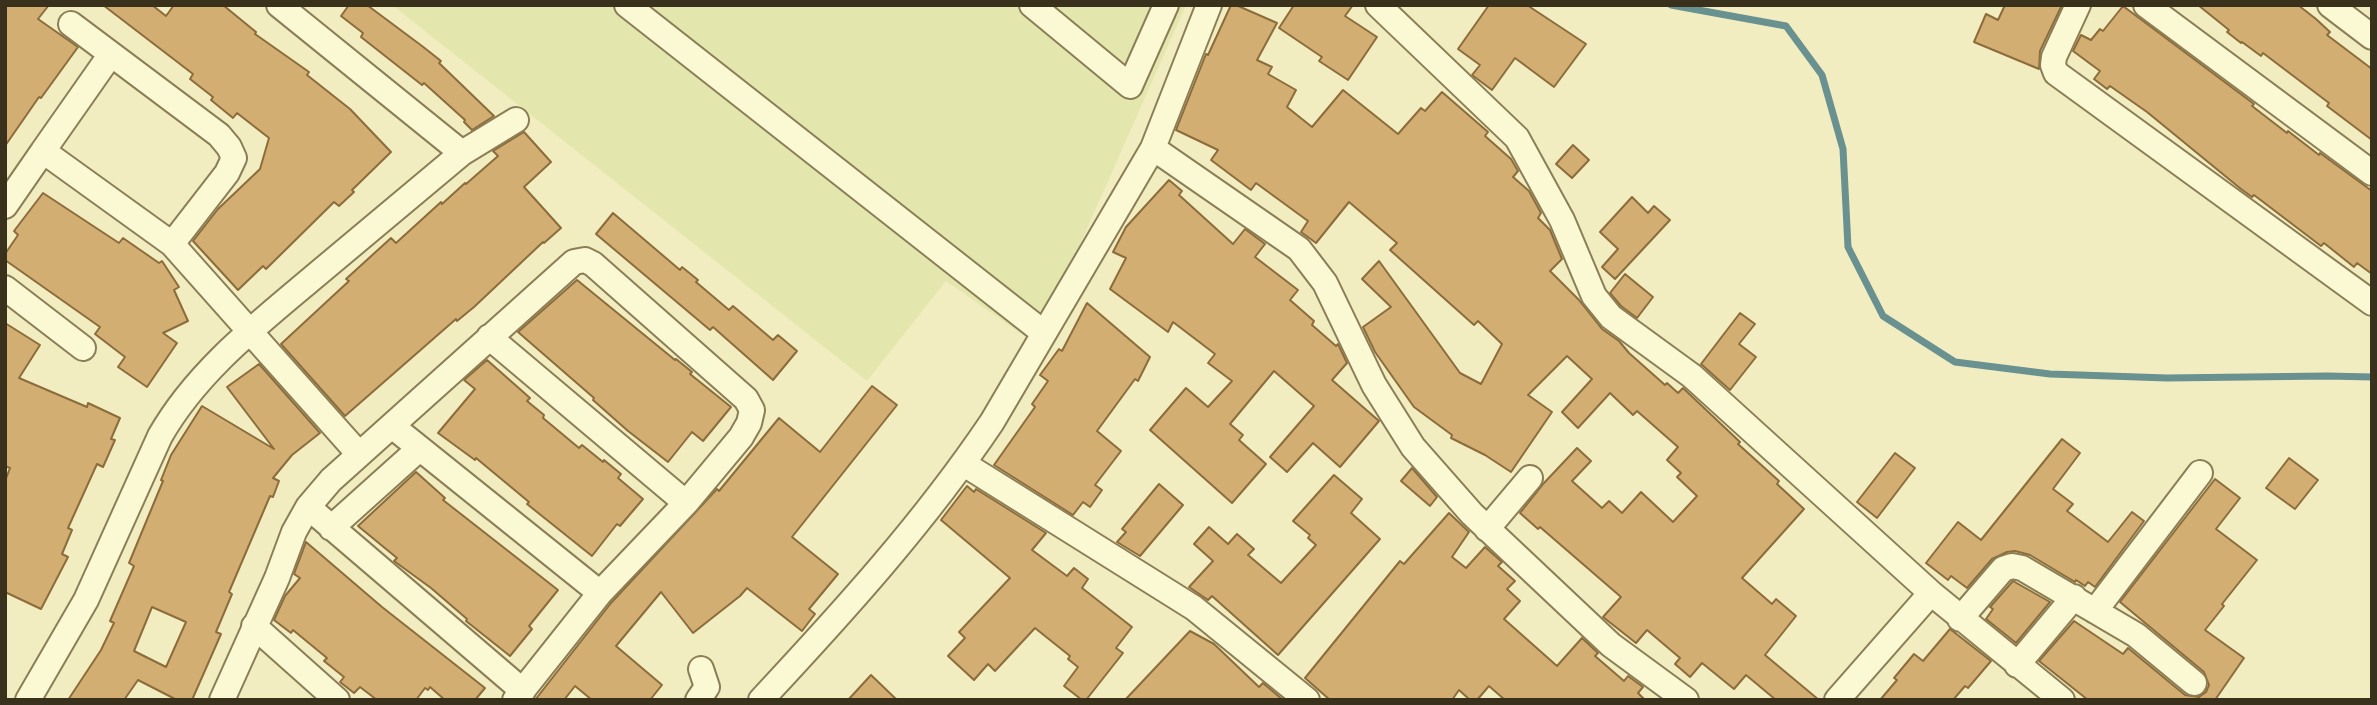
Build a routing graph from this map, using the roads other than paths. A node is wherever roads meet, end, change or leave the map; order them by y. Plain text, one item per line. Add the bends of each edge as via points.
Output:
1 (279, 5) edge
2 (627, 5) edge
3 (1032, 5) edge
4 (1166, 5) edge
5 (1209, 5) edge
6 (1378, 5) edge
7 (2078, 5) edge
8 (2146, 5) edge
9 (2329, 5) edge
10 (71, 24) dead end
11 (2372, 37) edge
12 (111, 54) junction
13 (516, 120) dead end
14 (1153, 148) junction
15 (43, 151) junction
16 (462, 153) junction
17 (2372, 173) edge
18 (5, 206) edge
19 (172, 244) junction
20 (5, 288) edge
21 (2372, 303) edge
22 (249, 331) junction
23 (1044, 333) junction
24 (489, 337) junction
25 (83, 348) dead end
26 (392, 426) junction
27 (419, 449) junction
28 (358, 453) junction
29 (964, 464) junction
30 (2200, 473) dead end
31 (1530, 478) dead end
32 (686, 503) junction
33 (308, 508) junction
34 (331, 528) junction
35 (1487, 529) junction
36 (600, 593) junction
37 (1931, 593) junction
38 (2074, 597) junction
39 (2095, 611) junction
40 (1959, 619) junction
41 (254, 626) junction
42 (2017, 665) junction
43 (701, 669) dead end
44 (2194, 683) dead end
45 (519, 695) edge
46 (27, 700) edge
47 (222, 700) edge
48 (337, 700) edge
49 (698, 700) edge
50 (761, 700) edge
51 (1307, 700) edge
52 (1686, 700) edge
53 (1837, 700) edge
54 (2062, 700) edge

1 - 16 street
2 - 23 street
3 - 4 street via 1130,86
5 - 14 street
6 - 37 street via 1517,138 1562,220 1594,296 1611,317 1692,376
7 - 21 street via 2054,57 2056,73
8 - 17 street
9 - 11 street
10 - 12 street
12 - 15 street
12 - 19 street via 219,135 234,158
13 - 16 street
14 - 23 street
14 - 35 street via 1299,249 1325,283 1374,385 1413,447
15 - 18 street
15 - 19 street
16 - 22 street
19 - 22 street
20 - 25 street
22 - 28 street
22 - 46 street via 193,387 169,419 86,600
23 - 29 street
24 - 26 street
24 - 32 street
24 - 32 street via 574,262 593,264 746,399 752,410 741,437
26 - 27 street
26 - 28 street
27 - 34 street
27 - 36 street
28 - 33 street
29 - 50 street via 862,592
29 - 51 street via 1194,608
30 - 39 street
31 - 35 street
32 - 36 street
33 - 34 street
33 - 41 street
34 - 45 street
35 - 52 street via 1611,645
36 - 45 street
37 - 40 street
37 - 53 street
38 - 39 street
38 - 40 street via 2012,566 2003,569
38 - 42 street
39 - 44 street via 2136,635
40 - 42 street
41 - 47 street
41 - 48 street
42 - 54 street
43 - 49 street via 707,687

